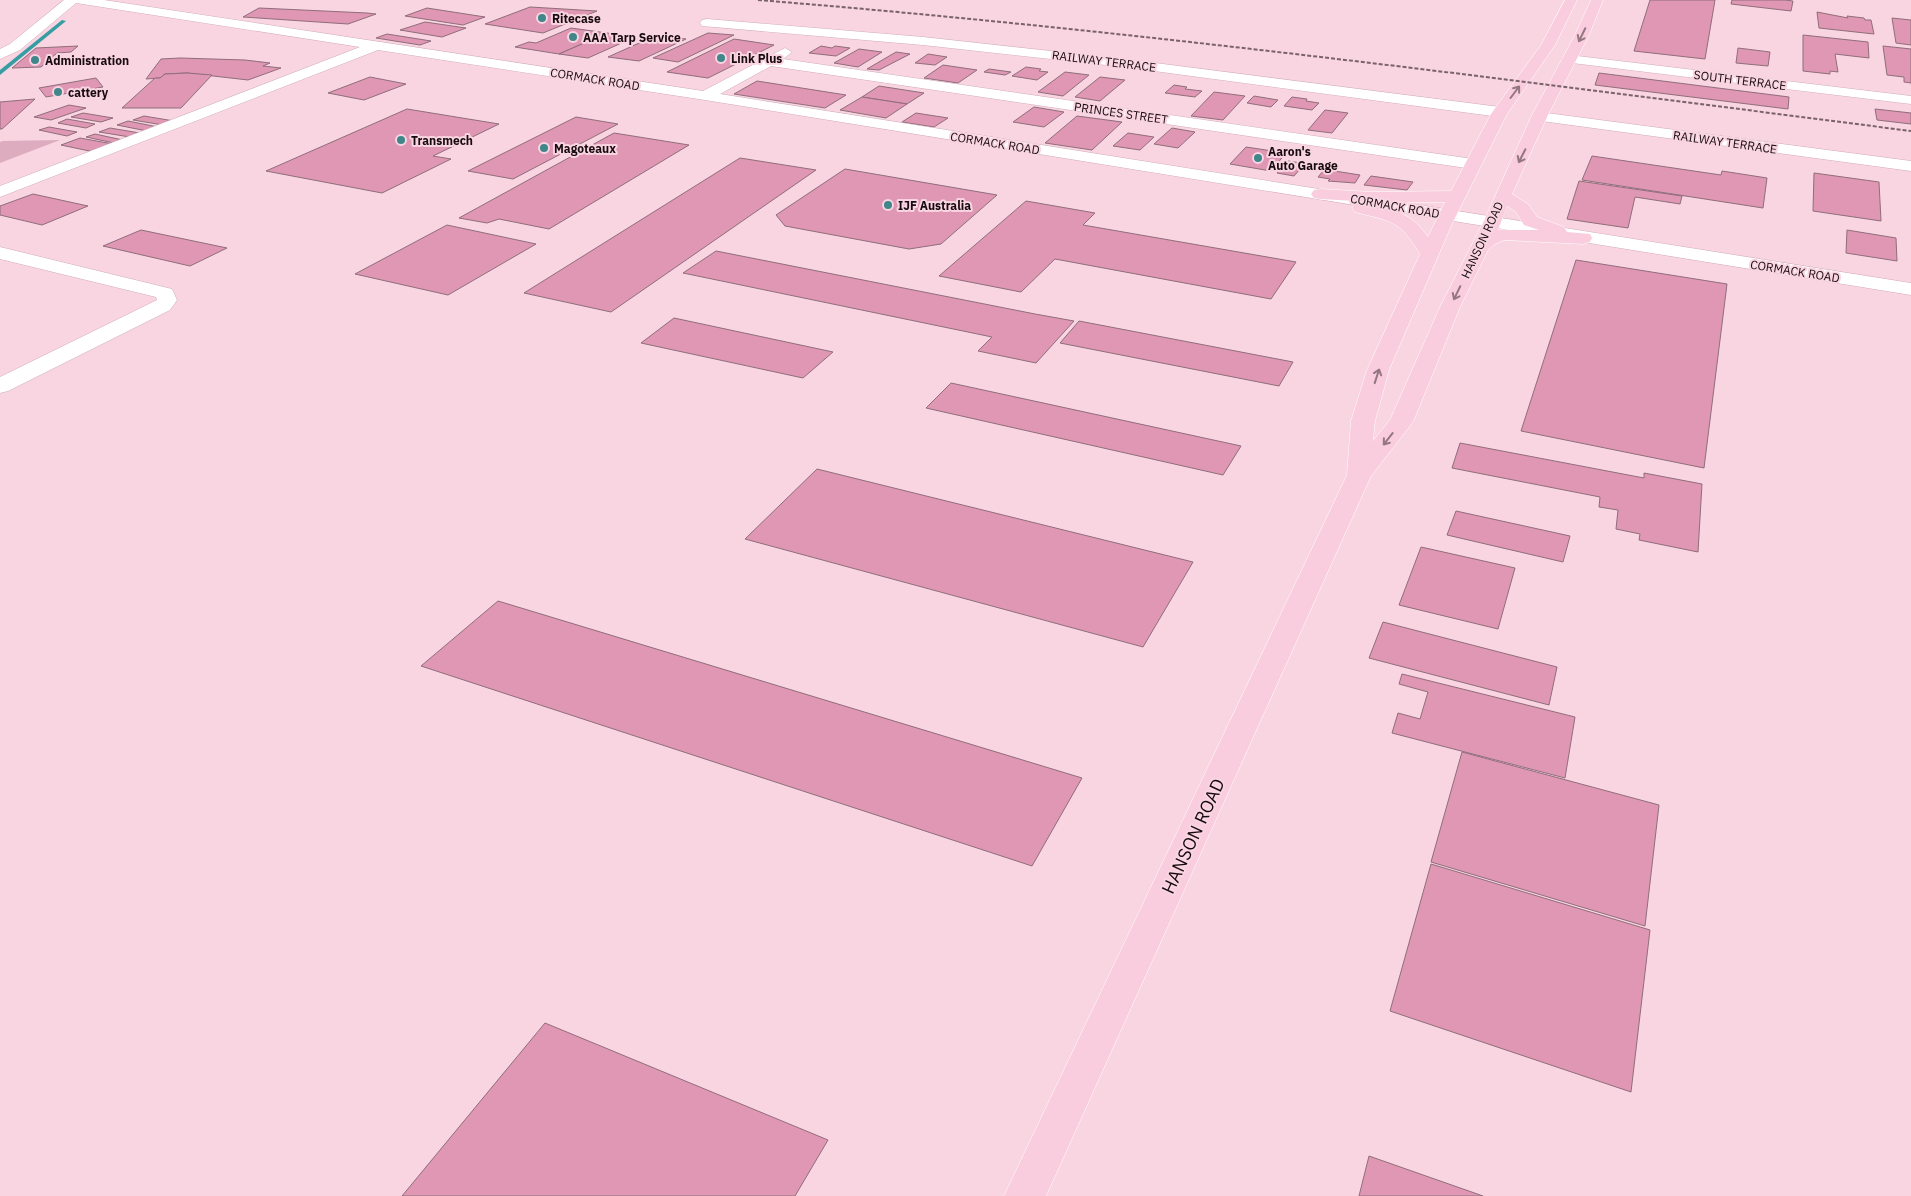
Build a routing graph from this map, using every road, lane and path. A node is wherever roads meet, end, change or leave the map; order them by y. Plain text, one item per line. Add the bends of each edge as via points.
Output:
1 (72, 0) edge
2 (79, 0) edge
3 (1571, 0) edge
4 (1597, 0) edge
5 (706, 23) dead end
6 (822, 32) junction
7 (377, 45) junction
8 (1548, 45) junction
9 (0, 55) edge
10 (1569, 59) junction
11 (768, 61) junction
12 (705, 96) junction
13 (1911, 100) edge
14 (1500, 112) junction
15 (1540, 117) junction
16 (1473, 164) junction
17 (1911, 166) edge
18 (0, 192) edge
19 (1320, 194) junction
20 (1503, 195) junction
21 (1457, 196) junction
22 (1340, 197) junction
23 (1448, 215) junction
24 (1492, 223) junction
25 (1583, 238) junction
26 (1478, 249) junction
27 (0, 253) edge
28 (1430, 255) junction
29 (1911, 289) edge
30 (0, 386) edge
31 (1359, 475) junction
32 (1025, 1196) edge

1 - 9 street via 15,47
2 - 7 street, CORMACK ROAD
3 - 8 main road, HANSON ROAD
4 -> 10 main road, HANSON ROAD
5 - 6 street, RAILWAY TERRACE
6 - 11 street
6 - 14 street, RAILWAY TERRACE via 1124,63
7 - 12 street, CORMACK ROAD
7 - 18 street
8 - 10 main road via 1558,55
14 -> 8 main road, HANSON ROAD
10 - 13 street, SOUTH TERRACE
10 - 15 main road, HANSON ROAD
11 - 12 street
11 - 16 street, PRINCES STREET
12 - 19 street, CORMACK ROAD
14 - 16 main road, HANSON ROAD
15 - 17 street, RAILWAY TERRACE
15 -> 20 main road, HANSON ROAD
16 - 21 main road, HANSON ROAD
19 - 21 main road
19 - 22 street, CORMACK ROAD
20 - 24 main road, HANSON ROAD
20 - 25 main road via 1523,209 1526,217 1534,223
21 - 23 main road, HANSON ROAD
22 - 23 street, CORMACK ROAD
22 - 28 main road via 1363,209 1403,220
23 - 24 street, CORMACK ROAD
23 - 28 main road, HANSON ROAD
24 - 25 street, CORMACK ROAD
24 - 26 main road, HANSON ROAD
25 - 26 main road via 1502,234
25 - 29 street, CORMACK ROAD
26 -> 31 main road, HANSON ROAD via 1401,422
27 - 30 street via 165,293 168,300 162,306
31 -> 28 main road, HANSON ROAD via 1363,421 1378,370
31 - 32 main road, HANSON ROAD

